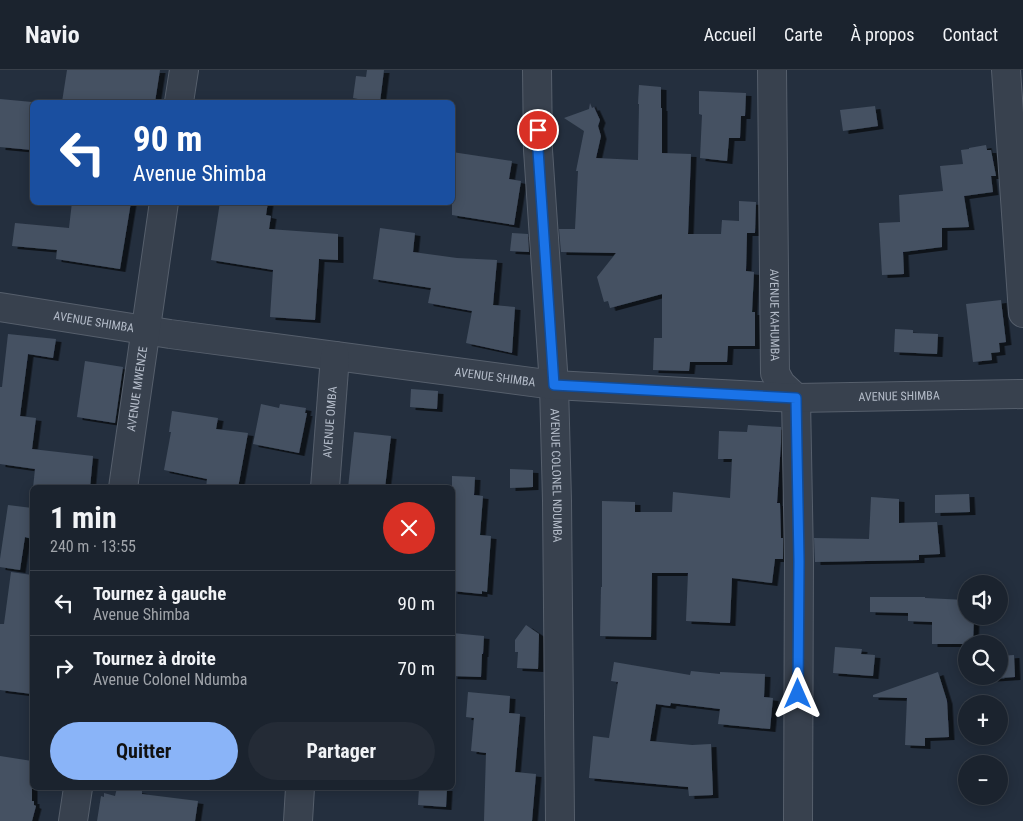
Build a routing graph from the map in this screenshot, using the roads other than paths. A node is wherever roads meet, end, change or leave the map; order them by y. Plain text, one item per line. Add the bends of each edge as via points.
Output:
1 (184, 70) edge
2 (537, 70) edge
3 (772, 70) edge
4 (1006, 70) edge
5 (179, 100) edge
6 (164, 205) edge
7 (0, 307) edge
8 (1023, 313) edge
9 (146, 330) junction
10 (335, 356) junction
11 (554, 385) junction
12 (1023, 394) edge
13 (796, 398) junction
14 (123, 485) edge
15 (325, 485) edge
16 (78, 790) edge
17 (300, 790) edge
18 (73, 821) edge
19 (298, 821) edge
20 (560, 821) edge
21 (798, 821) edge

1 - 5 street
2 - 11 street, AVENUE COLONEL NDUMBA via 538,150
3 - 13 street, AVENUE KAHUMBA via 775,373 780,384
4 - 8 street
6 - 9 street, AVENUE MWENZE
7 - 9 street, AVENUE SHIMBA
9 - 10 street, AVENUE SHIMBA
9 - 14 street, AVENUE MWENZE
10 - 11 street, AVENUE SHIMBA
10 - 15 street, AVENUE OMBA
11 - 13 street, AVENUE SHIMBA
11 - 20 street, AVENUE COLONEL NDUMBA
12 - 13 street, AVENUE SHIMBA
13 - 21 street
16 - 18 street
17 - 19 street

